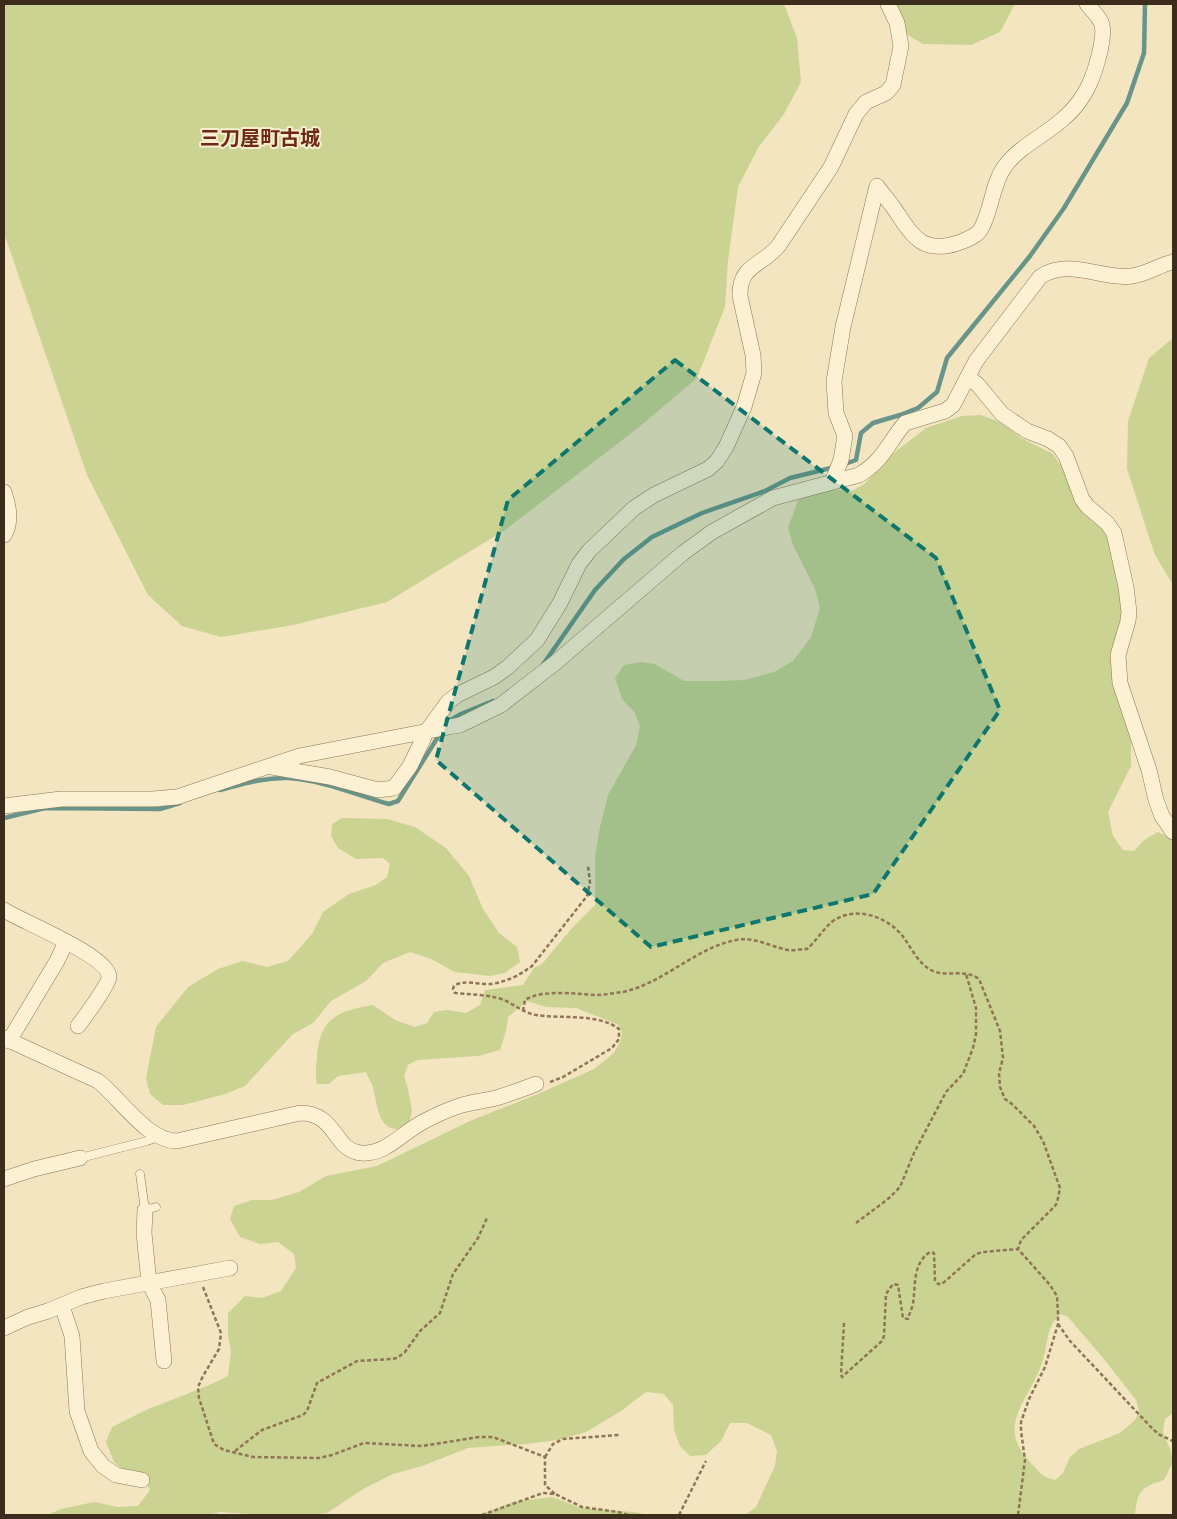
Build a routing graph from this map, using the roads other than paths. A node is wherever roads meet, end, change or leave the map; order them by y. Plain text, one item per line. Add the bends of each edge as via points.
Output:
1 (888, 4) edge
2 (1087, 4) edge
3 (1173, 262) edge
4 (968, 377) junction
5 (833, 480) junction
6 (4, 492) edge
7 (4, 535) edge
8 (437, 730) junction
9 (266, 767) junction
10 (4, 806) edge
11 (1173, 832) edge
12 (4, 910) edge
13 (66, 942) junction
14 (78, 1026) dead end
15 (7, 1040) edge
16 (536, 1084) road end
17 (158, 1136) junction
18 (80, 1158) joint
19 (140, 1174) dead end
20 (4, 1179) edge
21 (150, 1209) joint
22 (230, 1268) dead end
23 (149, 1283) junction
24 (62, 1306) junction
25 (4, 1328) edge
26 (164, 1361) dead end
27 (142, 1480) dead end

1 - 8 street via 901,46 893,85 886,93 866,102 856,114 831,167 778,246 747,270 743,278 740,296 754,373 744,407 717,461 708,470 634,508 580,564 537,640 494,677 448,702
2 - 5 street via 1102,23 1102,43 1089,85 1064,118 1023,148 1005,166 979,232 946,247 929,246 915,238 877,186 843,327 834,381 836,413 844,436 841,460
3 - 4 street via 1134,276 1079,269 1047,272 1040,276 976,361
4 - 5 street via 953,405 945,411 905,422 884,455 869,469
4 - 11 street via 1015,424 1059,446 1082,499 1114,533 1129,612 1118,655 1120,683 1150,770 1156,800
5 - 8 street via 773,498 712,532 501,705 460,725
6 - 7 street via 9,514
8 - 9 street via 299,756
8 - 9 street via 394,788 389,790
9 - 10 street via 177,797 61,799
12 - 13 street
13 - 14 street via 100,962 109,975
13 - 15 street
15 - 17 street via 98,1081
16 - 17 street via 496,1098 460,1105 420,1123 385,1148 373,1152 351,1150 322,1118 309,1113 176,1141
17 - 18 lane
18 - 20 street
19 - 21 lane
21 - 23 street via 144,1233
22 - 23 street
23 - 24 street via 81,1297
23 - 26 street via 158,1300
24 - 25 street
24 - 27 street via 72,1336 76,1411 91,1451 103,1466 116,1475

